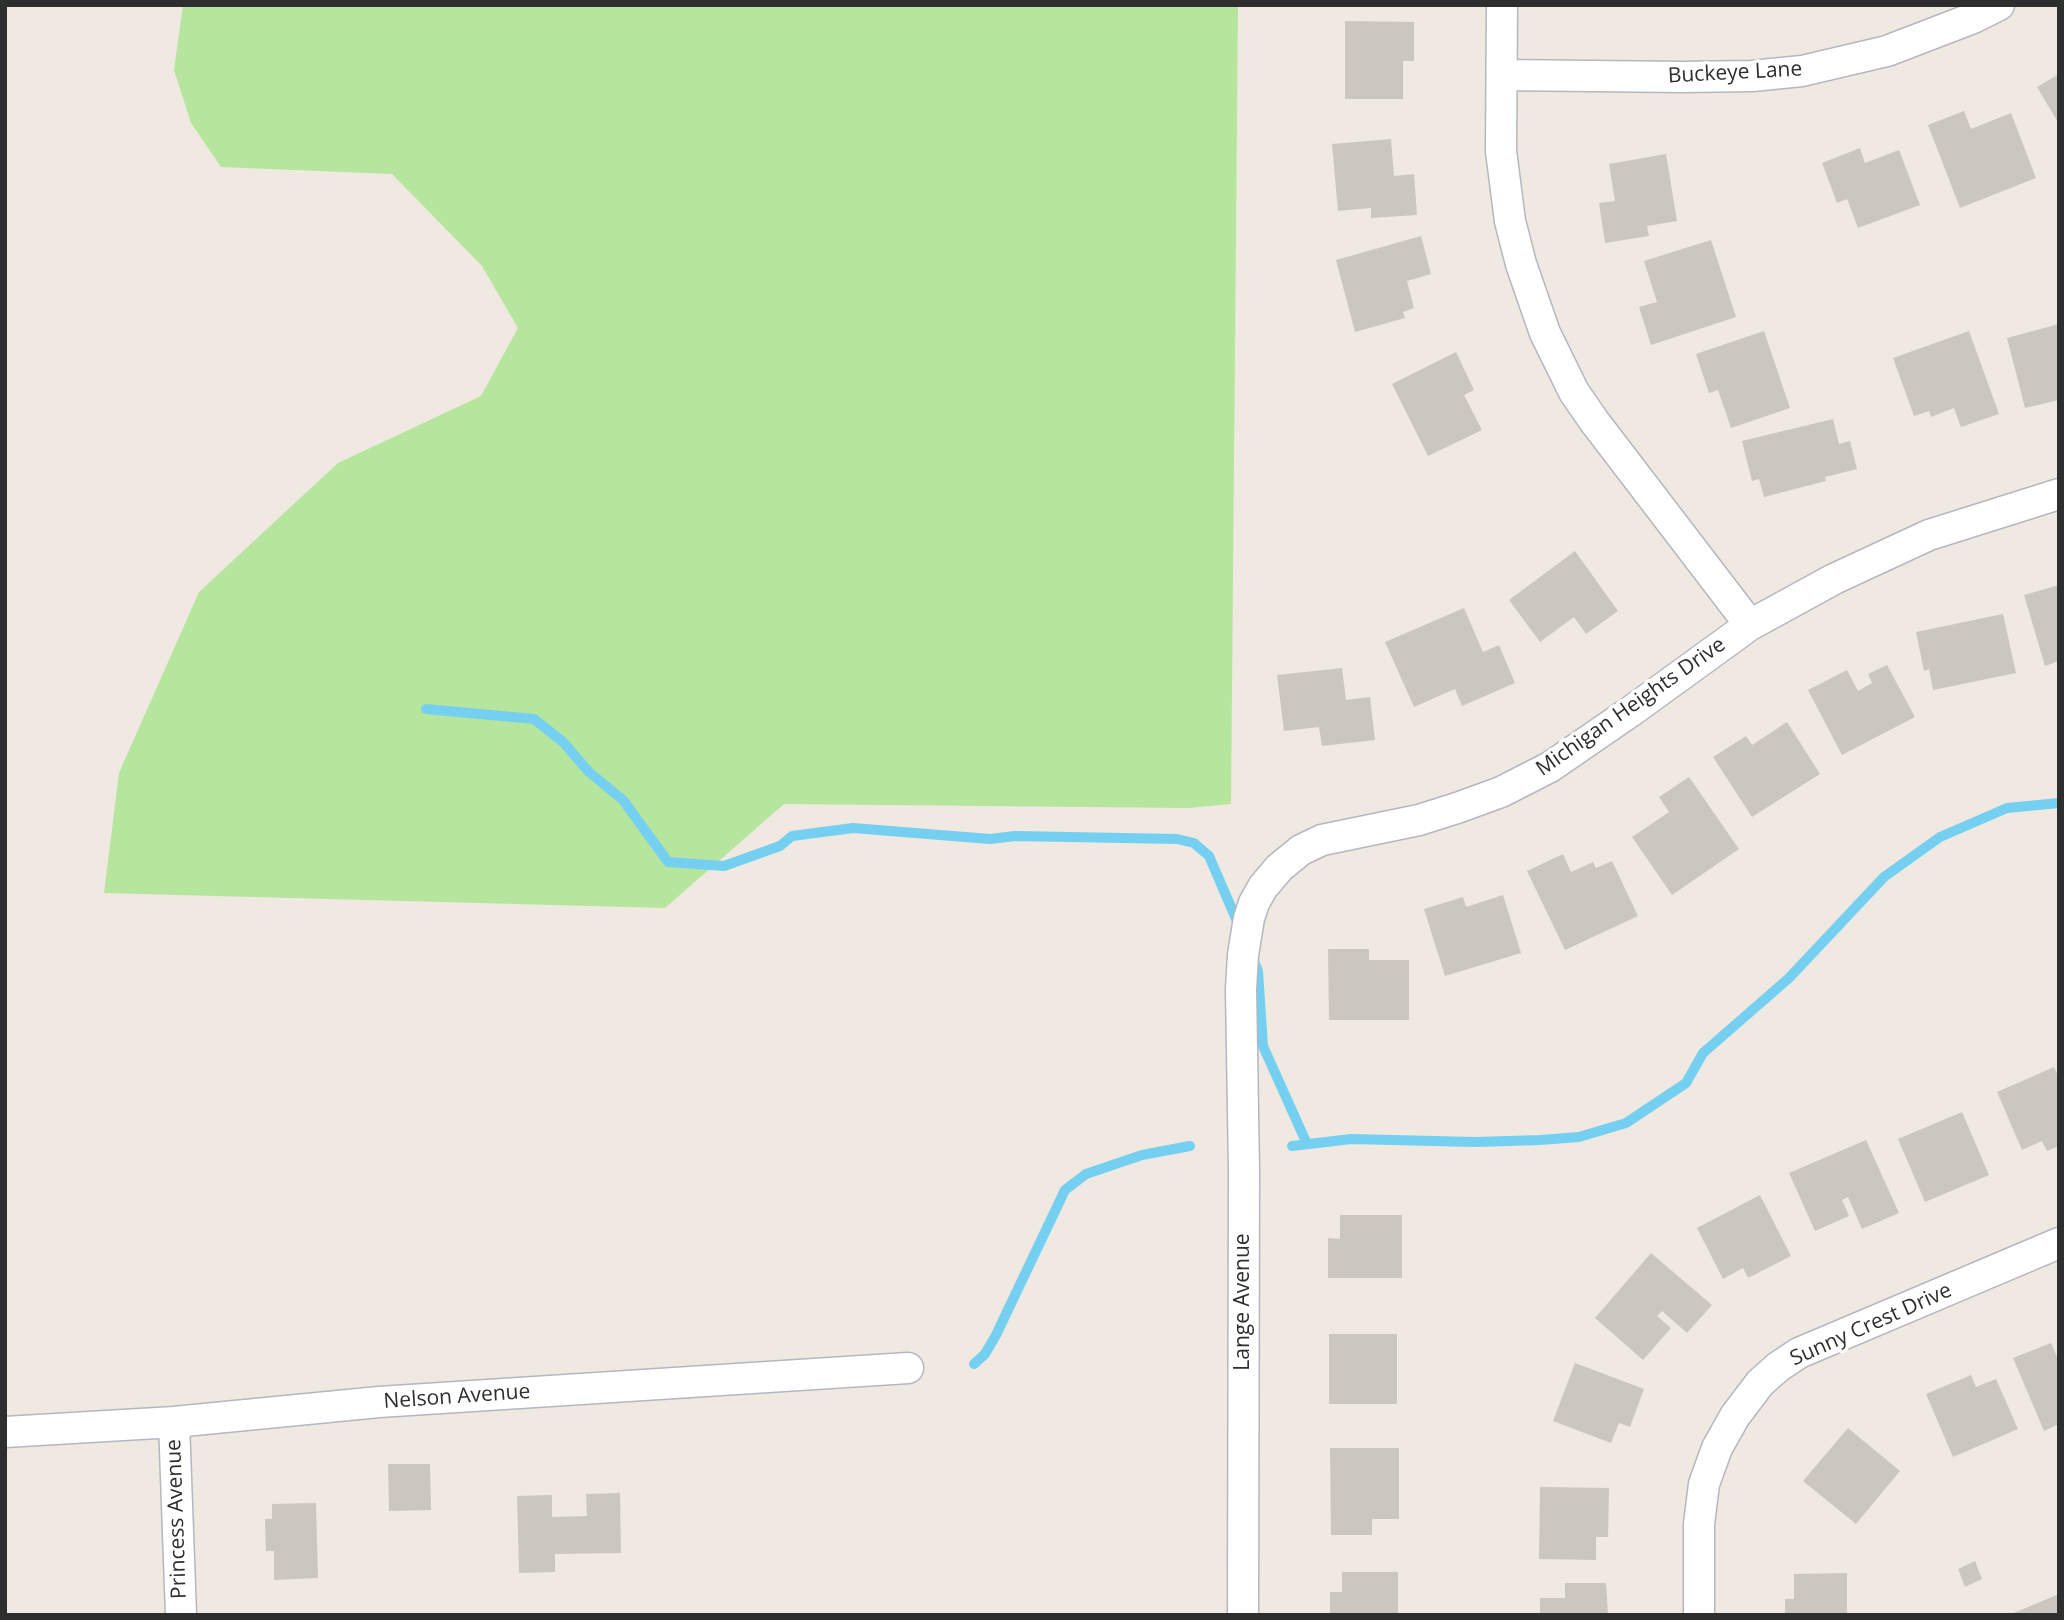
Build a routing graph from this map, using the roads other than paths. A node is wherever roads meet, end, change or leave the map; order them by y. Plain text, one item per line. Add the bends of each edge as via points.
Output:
1 (1502, 5) edge
2 (1999, 5) edge
3 (1502, 75) junction
4 (2059, 494) edge
5 (1750, 625) junction
6 (1241, 989) joint
7 (2059, 1243) edge
8 (908, 1368) dead end
9 (174, 1422) junction
10 (5, 1432) edge
11 (181, 1615) edge
12 (1243, 1615) edge
13 (1699, 1615) edge

1 - 3 street
2 - 3 street, Buckeye Lane via 1887,51 1802,71 1682,77
3 - 5 street via 1501,151 1510,221 1545,333 1574,392
4 - 5 street, Michigan Heights Drive via 1930,535
5 - 6 street, Michigan Heights Drive via 1550,767 1501,792 1419,820 1322,840 1301,850 1279,867 1254,903
6 - 12 street, Lange Avenue
7 - 13 street, Sunny Crest Drive via 1799,1353 1760,1383 1717,1448 1704,1484
8 - 9 street, Nelson Avenue via 379,1402
9 - 10 street, Nelson Avenue
9 - 11 street, Princess Avenue

